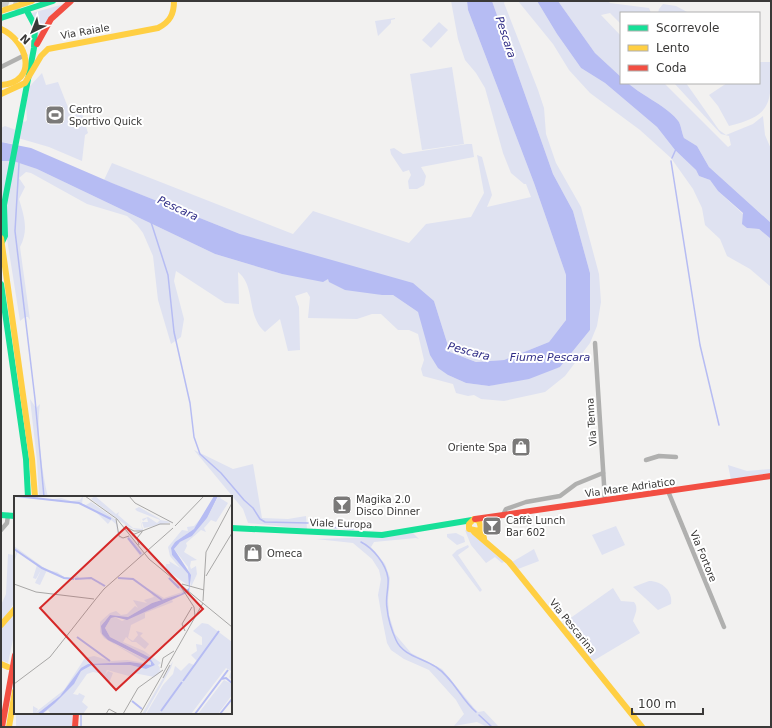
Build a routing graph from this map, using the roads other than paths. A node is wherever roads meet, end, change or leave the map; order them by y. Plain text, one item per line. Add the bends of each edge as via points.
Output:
1 (32, 1) edge
2 (53, 1) edge
3 (71, 1) edge
4 (174, 1) edge
5 (1, 11) edge
6 (28, 13) dead end
7 (1, 18) edge
8 (2, 29) edge
9 (34, 48) junction
10 (26, 54) dead end
11 (1, 67) edge
12 (1, 90) edge
13 (1, 240) edge
14 (1, 284) edge
15 (595, 343) dead end
16 (676, 457) dead end
17 (646, 460) dead end
18 (603, 473) junction
19 (771, 476) edge
20 (668, 491) junction
21 (28, 496) edge
22 (35, 496) edge
23 (605, 500) junction
24 (4, 515) edge
25 (503, 515) junction
26 (14, 516) edge
27 (491, 517) junction
28 (474, 520) junction
29 (450, 524) junction
30 (481, 526) junction
31 (232, 528) edge
32 (1, 530) edge
33 (472, 531) junction
34 (486, 541) junction
35 (14, 609) edge
36 (1, 625) edge
37 (724, 627) dead end
38 (14, 661) edge
39 (1, 664) edge
40 (8, 667) dead end
41 (14, 697) edge
42 (15, 714) edge
43 (76, 714) edge
44 (2, 727) edge
45 (9, 727) edge
46 (14, 727) edge
47 (75, 727) edge
48 (642, 727) edge

1 - 5 main road
2 - 7 main road
3 - 9 main road via 51,19
4 - 12 main road, Via Raiale via 172,16 166,24 158,28 48,49 41,55 28,80 18,88
6 - 9 main road via 35,26
8 - 12 main road via 18,40 26,57 26,65 24,74
9 - 13 main road via 4,205 4,236
10 - 11 street
13 - 22 main road
14 - 21 main road via 26,459
15 - 18 street, Via Tenna
16 - 17 street via 659,456
18 - 23 street, Via Tenna
18 - 25 street via 576,484 561,496 526,502 506,509
19 - 20 main road, Via Mare Adriatico
20 - 23 main road, Via Mare Adriatico
20 - 37 street, Via Fortore
23 - 25 main road, Via Mare Adriatico
24 - 26 main road
24 - 32 street via 7,523
25 - 27 main road, Via Mare Adriatico
27 - 28 main road, Via Mare Adriatico
27 - 30 main road
28 - 29 main road, Viale Europa
28 - 30 main road via 480,521
28 - 33 main road via 469,524
29 - 31 main road, Viale Europa via 382,535
29 - 33 main road, Viale Europa
30 - 33 main road via 478,531
30 - 34 main road, Via Pescarina
33 - 34 main road, Via Pescarina
34 - 48 main road, Via Pescarina via 509,562
35 - 36 main road
38 - 44 main road
39 - 40 main road
41 - 45 main road
42 - 46 main road
43 - 47 main road

